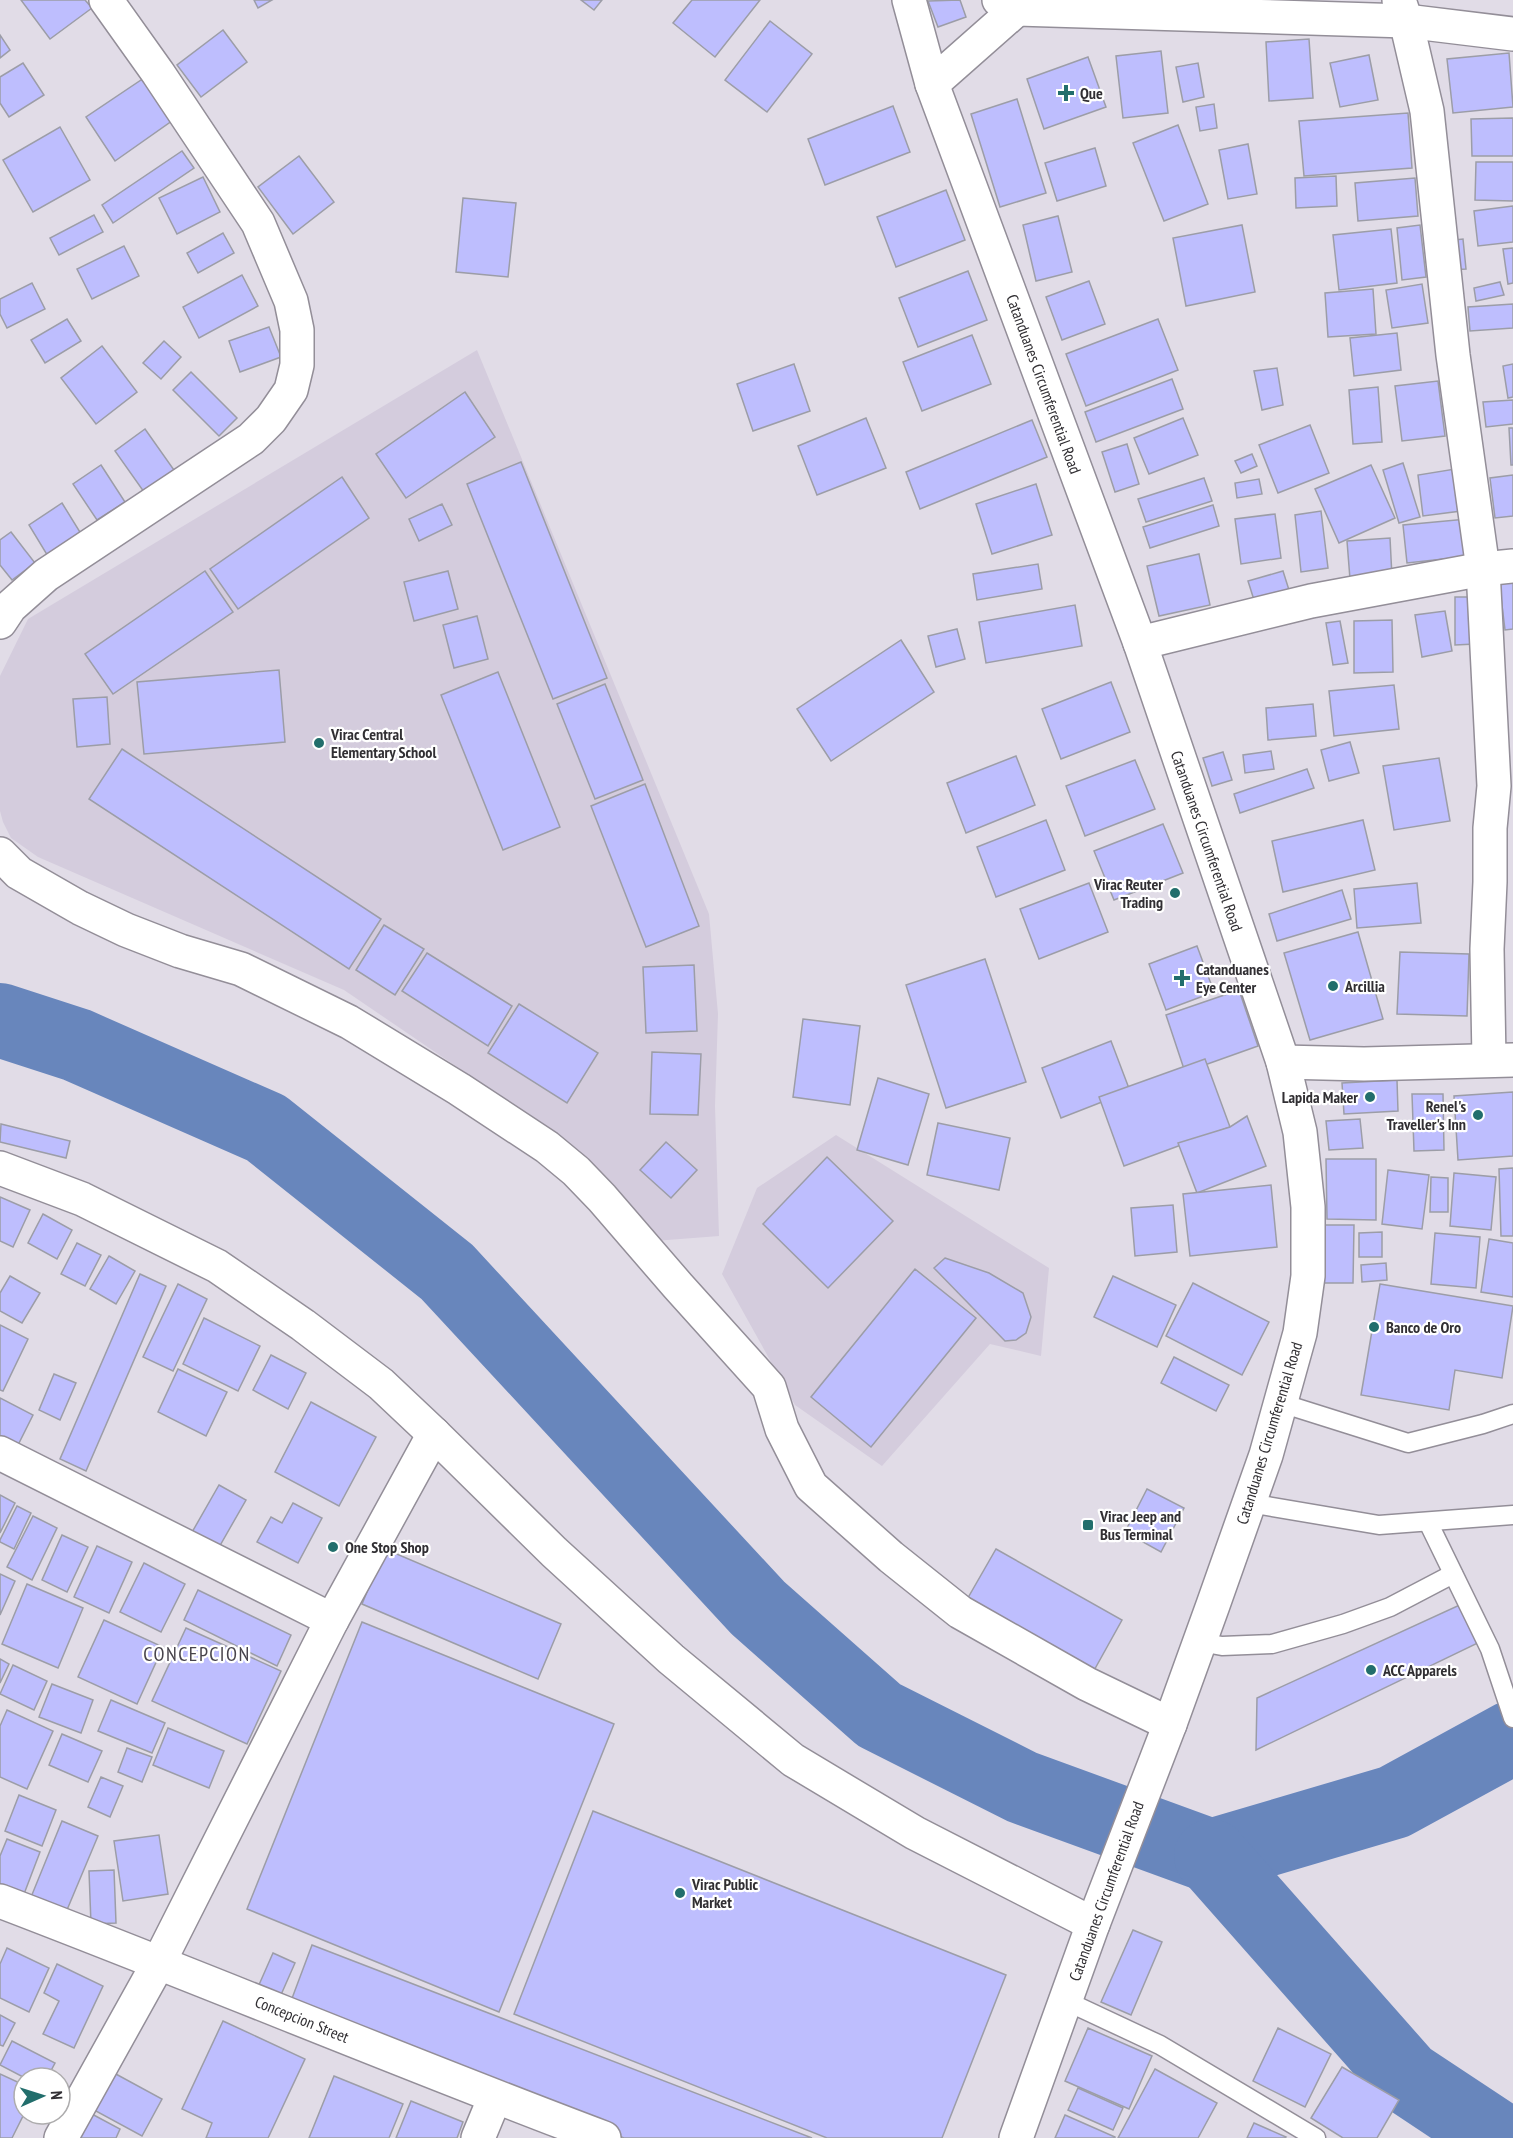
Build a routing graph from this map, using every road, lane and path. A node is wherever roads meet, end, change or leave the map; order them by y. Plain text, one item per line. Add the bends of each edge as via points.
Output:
1 (106, 0) edge
2 (909, 0) edge
3 (1008, 4) edge
4 (1402, 11) edge
5 (1513, 34) edge
6 (932, 84) junction
7 (1498, 567) edge
8 (0, 622) edge
9 (1140, 643) junction
10 (0, 854) edge
11 (1501, 1060) edge
12 (1283, 1062) junction
13 (0, 1167) edge
14 (1281, 1403) junction
15 (1513, 1414) edge
16 (434, 1434) junction
17 (0, 1453) edge
18 (1249, 1503) junction
19 (1513, 1515) edge
20 (1428, 1522) junction
21 (1453, 1574) junction
22 (332, 1620) junction
23 (1200, 1642) junction
24 (1513, 1718) edge
25 (1166, 1734) junction
26 (0, 1901) edge
27 (1093, 1924) junction
28 (159, 1962) junction
29 (1066, 2001) junction
30 (495, 2097) junction
31 (62, 2138) edge
32 (478, 2138) edge
33 (604, 2138) edge
34 (1016, 2138) edge
35 (1316, 2138) edge

1 - 8 street via 258,223 291,301 297,330 297,365 291,390 251,439 46,575 10,607
2 - 6 street, Catanduanes Circumferential Road
3 - 4 street
3 - 6 street
4 - 5 street
4 - 7 street via 1428,121 1451,344
6 - 9 street, Catanduanes Circumferential Road
7 - 9 street via 1311,602
7 - 11 street via 1487,949
9 - 12 street, Catanduanes Circumferential Road
10 - 25 street via 19,873 80,908 169,947 241,969 349,1022 547,1147 602,1198 769,1387 782,1429 811,1486 960,1612
11 - 12 street
12 - 14 street, Catanduanes Circumferential Road via 1300,1132 1308,1207 1308,1276 1300,1333
13 - 16 street via 82,1199 217,1266 381,1384
14 - 15 lane via 1408,1443
14 - 18 street, Catanduanes Circumferential Road
16 - 22 street
16 - 27 street via 671,1659 793,1761 915,1833
17 - 22 street
18 - 20 lane via 1379,1526
18 - 23 street, Catanduanes Circumferential Road
19 - 20 lane
20 - 21 lane
21 - 23 lane via 1390,1607 1272,1644 1222,1646
21 - 24 lane via 1490,1649
22 - 28 street
23 - 25 street, Catanduanes Circumferential Road
25 - 27 street, Catanduanes Circumferential Road
26 - 28 street, Concepcion Street
27 - 29 street, Catanduanes Circumferential Road
28 - 30 street, Concepcion Street
28 - 31 street
29 - 34 street, Catanduanes Circumferential Road
29 - 35 lane via 1161,2045
30 - 32 street
30 - 33 street, Concepcion Street

